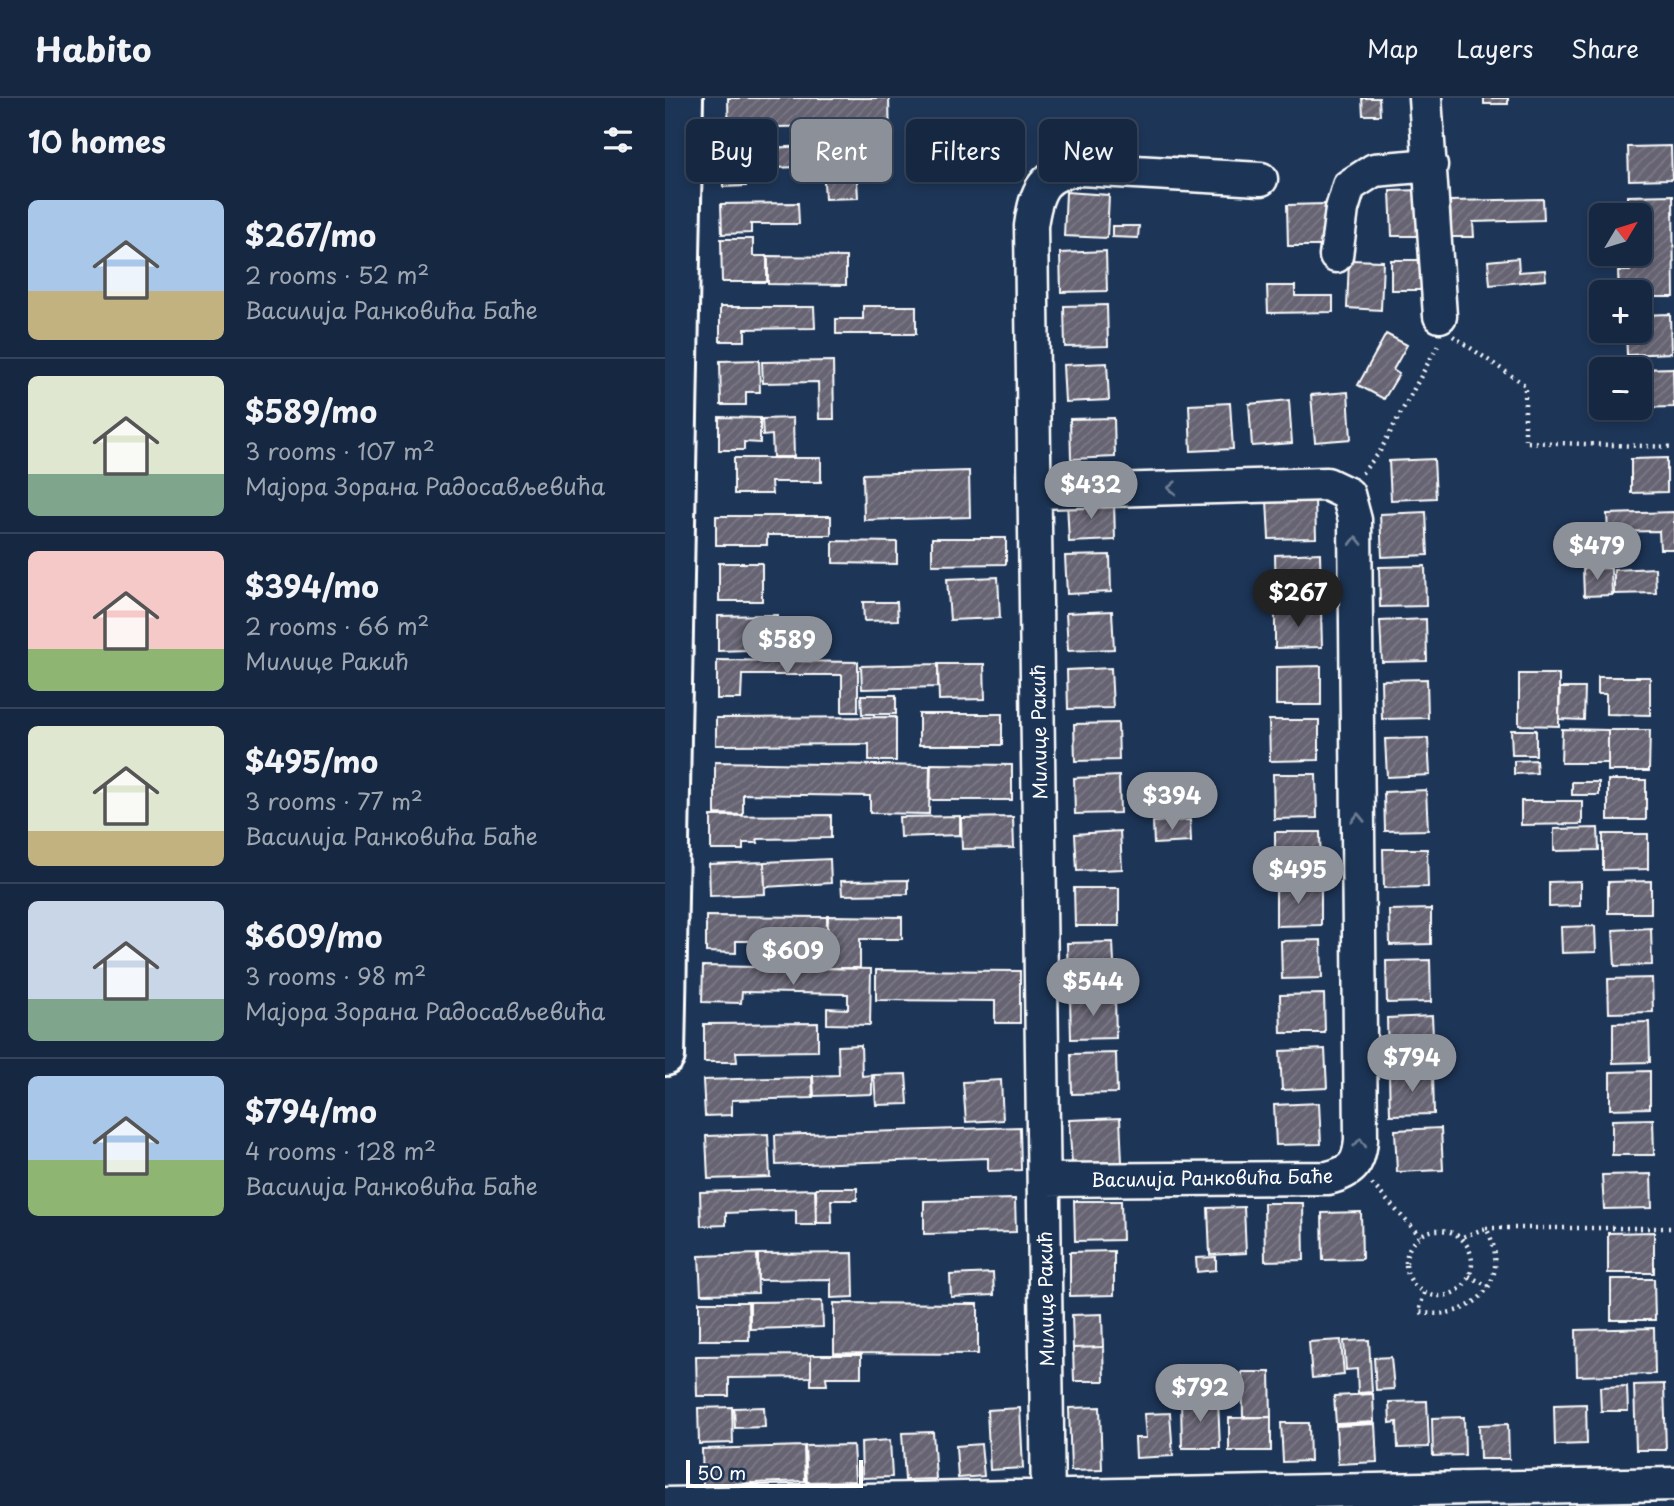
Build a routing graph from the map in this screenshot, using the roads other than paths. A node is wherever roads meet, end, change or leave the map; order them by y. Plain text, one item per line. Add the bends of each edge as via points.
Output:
1 (683, 98) edge
2 (1425, 98) edge
3 (1431, 165) junction
4 (1261, 179) dead end
5 (1336, 256) dead end
6 (1440, 316) dead end
7 (672, 343) edge
8 (1036, 492) junction
9 (665, 1056) edge
10 (1044, 1180) junction
11 (1674, 1485) edge
12 (1366, 1499) edge
13 (1048, 1500) edge
14 (665, 1504) edge

1 - 7 main road
2 - 3 street
3 - 5 street via 1374,170 1349,186
3 - 6 street
4 - 8 street, Милице Ракић via 1062,170 1035,197 1031,226
7 - 9 main road
8 - 10 street, Милице Ракић
10 -> 8 street, Василија Ранковића Баће via 1328,1178 1355,1166 1361,1140 1355,520 1348,494 1311,483
10 - 13 street, Милице Ракић
11 - 12 street
12 - 13 street
13 - 14 street

